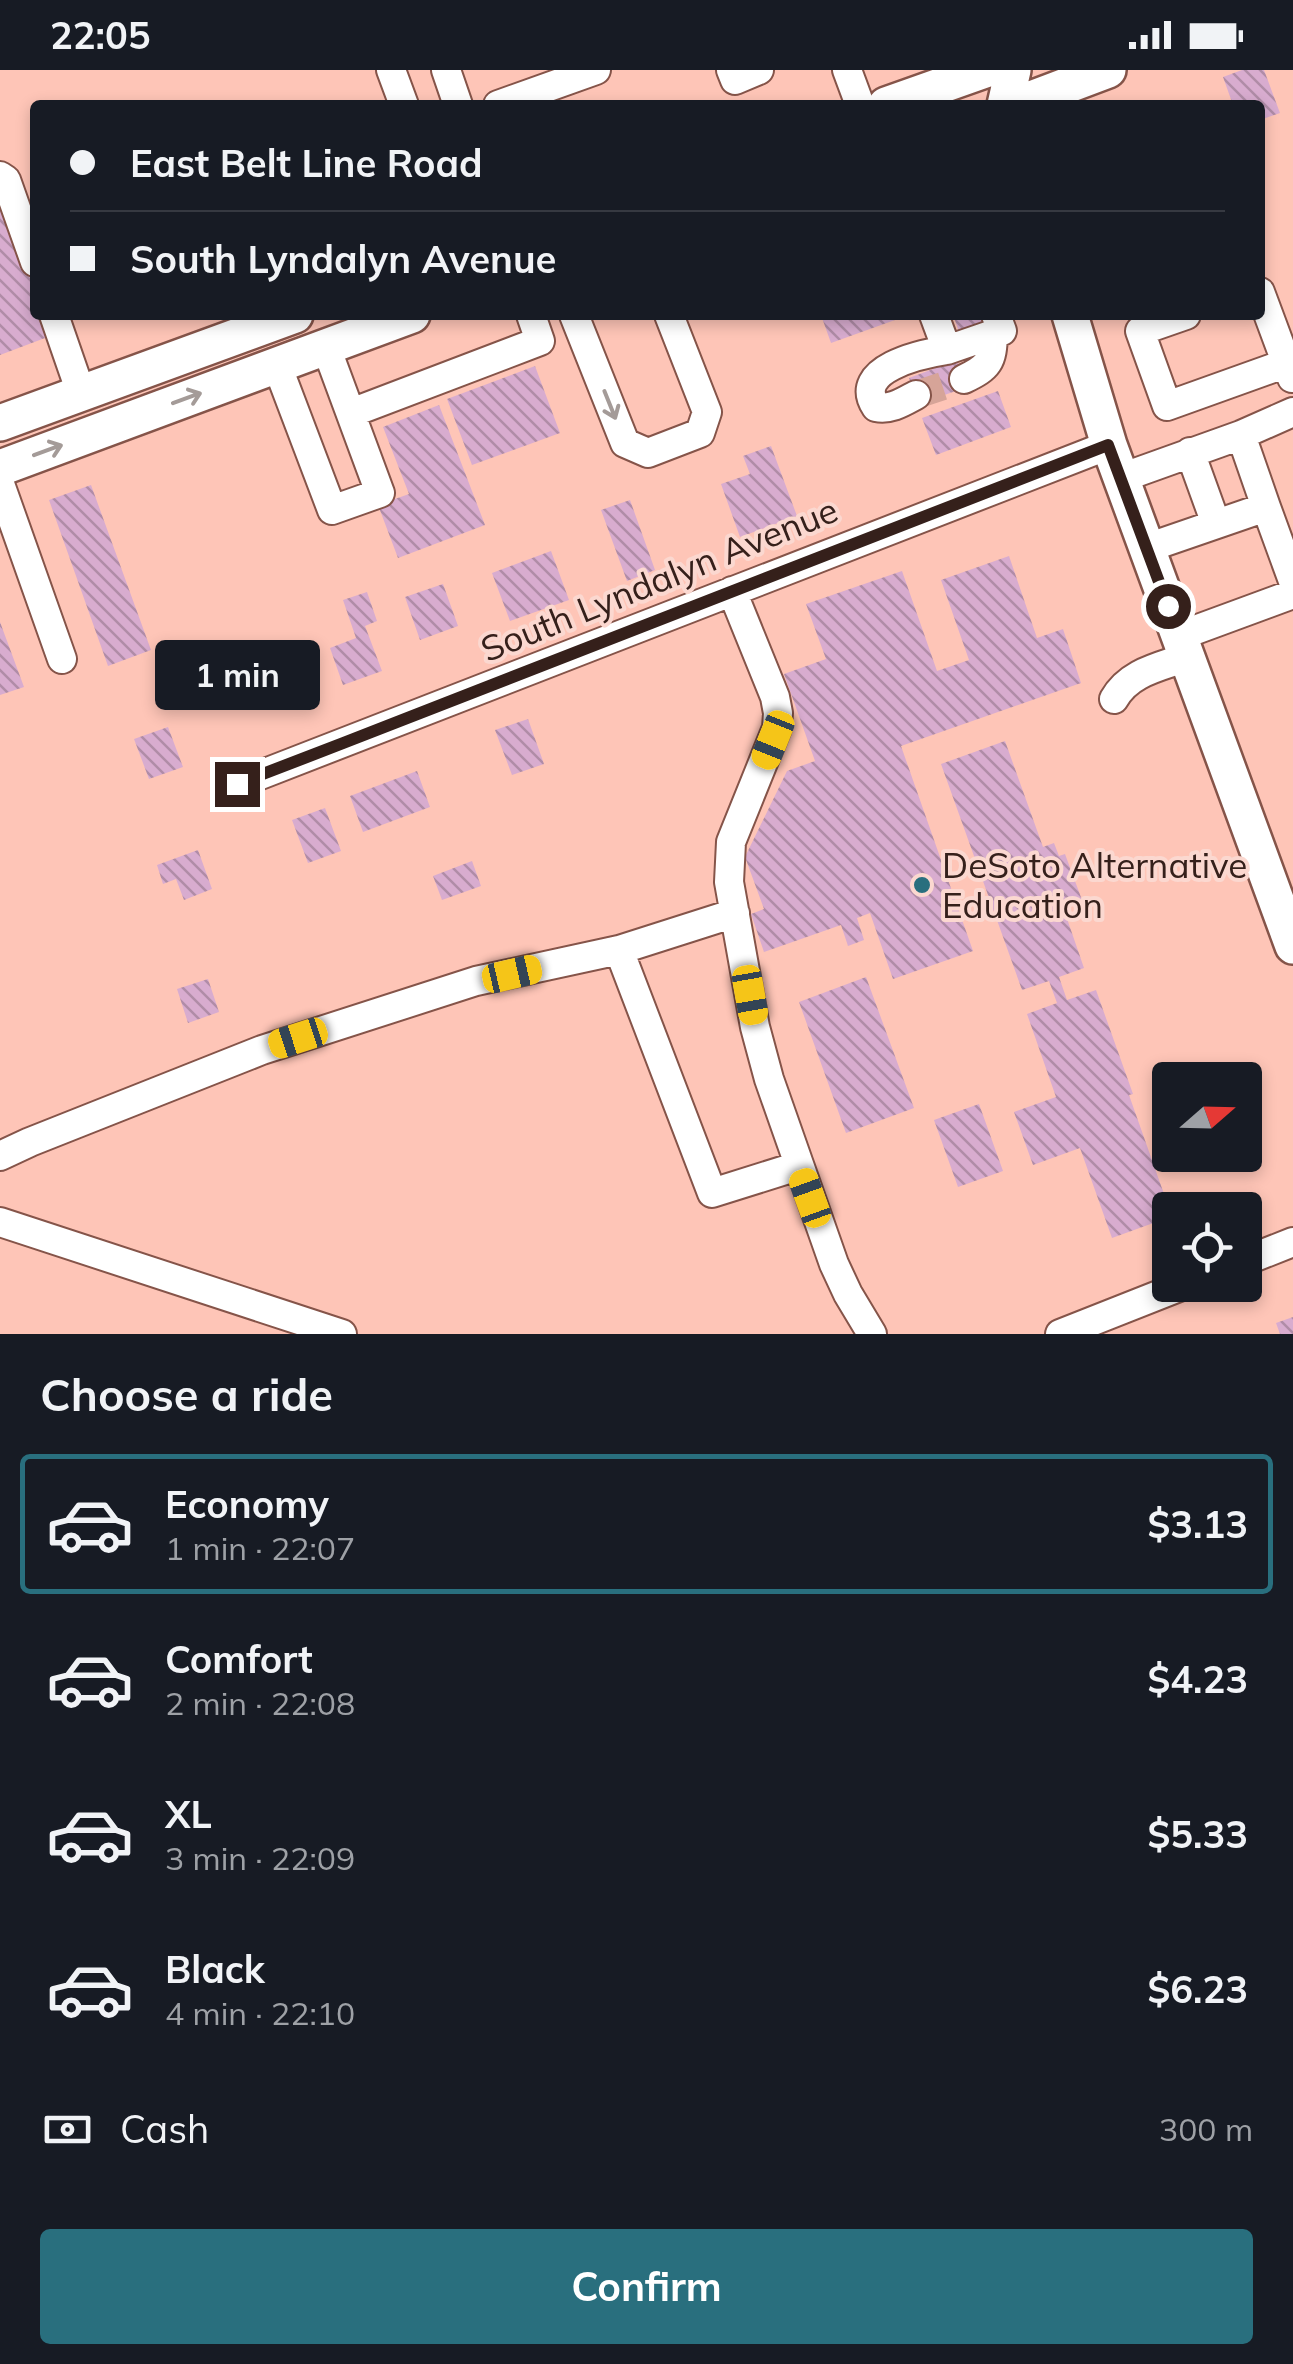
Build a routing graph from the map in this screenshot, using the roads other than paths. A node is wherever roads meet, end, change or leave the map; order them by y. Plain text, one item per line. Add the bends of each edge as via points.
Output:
1 (391, 70) edge
2 (446, 70) edge
3 (596, 70) edge
4 (731, 70) edge
5 (759, 70) edge
6 (847, 70) edge
7 (1013, 70) edge
8 (1108, 70) edge
9 (973, 72) edge
10 (512, 90) edge
11 (402, 100) edge
12 (456, 100) edge
13 (858, 100) edge
14 (899, 100) edge
15 (998, 100) edge
16 (1004, 100) edge
17 (1027, 100) edge
18 (0, 176) edge
19 (30, 248) edge
20 (1265, 305) edge
21 (56, 320) edge
22 (282, 320) edge
23 (399, 320) edge
24 (532, 320) edge
25 (576, 320) edge
26 (671, 320) edge
27 (942, 320) edge
28 (1072, 320) edge
29 (1172, 320) edge
30 (1002, 322) edge
31 (326, 347) junction
32 (947, 350) junction
33 (277, 365) junction
34 (1290, 371) edge
35 (964, 378) tunnel mouth
36 (82, 393) junction
37 (916, 395) tunnel mouth
38 (1293, 412) edge
39 (351, 413) junction
40 (0, 423) edge
41 (96, 432) junction
42 (1241, 436) junction
43 (1190, 452) junction
44 (1114, 461) junction
45 (0, 468) edge
46 (0, 484) edge
47 (1266, 507) junction
48 (1216, 524) junction
49 (1147, 548) junction
50 (1293, 581) edge
51 (732, 591) junction
52 (1293, 594) edge
53 (1183, 646) junction
54 (62, 659) dead end
55 (1114, 699) dead end
56 (237, 784) dead end
57 (735, 913) junction
58 (1293, 946) edge
59 (619, 950) junction
60 (0, 1156) edge
61 (798, 1166) junction
62 (0, 1222) edge
63 (1293, 1242) edge
64 (1262, 1254) edge
65 (1152, 1298) edge
66 (342, 1334) edge
67 (872, 1334) edge
68 (1060, 1334) edge

1 - 11 street
2 - 12 street
3 - 10 street
4 - 5 street via 735,80
6 - 13 street
7 - 16 main road
8 - 17 main road
9 - 14 main road
9 - 15 main road
18 - 19 street
20 - 34 street
21 - 36 street
22 - 36 main road
23 - 31 main road
24 - 39 street via 540,341
25 -> 26 street via 626,443 648,454 700,432 707,412
27 - 32 street
28 - 44 main road
29 - 34 street via 1140,331 1167,406
30 - 32 street
30 - 35 street via 992,358
31 - 33 main road
31 - 39 street
32 - 37 street via 878,373 870,390 876,406 884,408
33 - 39 street via 332,510 380,493
41 -> 33 main road
36 - 40 main road
36 - 41 main road
38 - 42 street, South Lyndalyn Avenue
45 -> 41 main road
42 - 43 street, South Lyndalyn Avenue
42 - 47 street
43 - 44 street, South Lyndalyn Avenue
43 - 48 street
44 - 49 main road
44 - 51 street, South Lyndalyn Avenue
46 - 54 street
47 - 48 street
47 - 50 street
48 - 49 street
49 - 53 main road
51 - 56 street, South Lyndalyn Avenue
51 - 57 street via 778,714 731,842
52 - 53 street
53 - 55 street via 1121,687
53 - 58 main road
57 - 59 street
57 - 61 street via 755,1027
59 - 60 street via 476,981 262,1050
59 - 61 street via 712,1193
61 - 67 street via 834,1264
62 - 66 street
63 - 64 street
65 - 68 street

